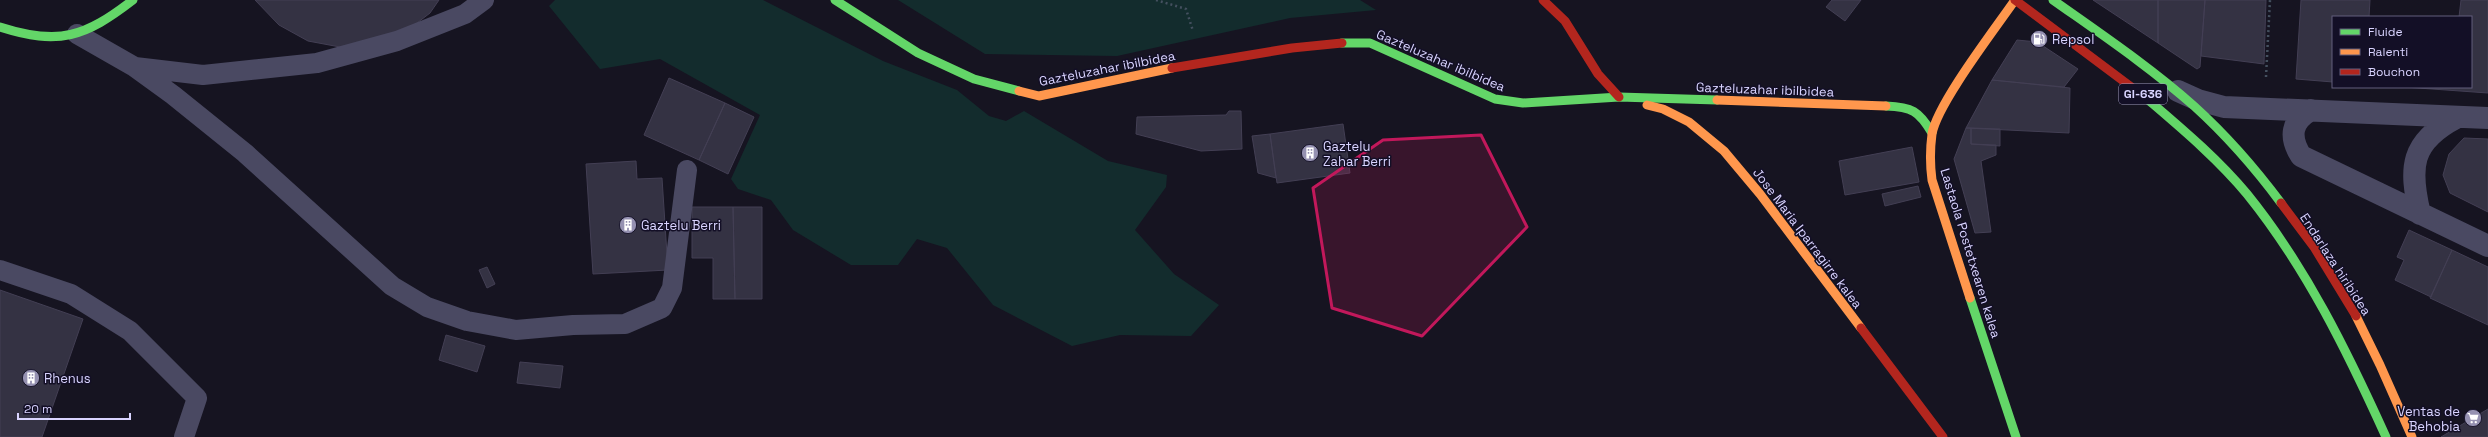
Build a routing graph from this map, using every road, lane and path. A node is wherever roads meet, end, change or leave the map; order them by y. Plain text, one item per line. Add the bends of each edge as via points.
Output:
1 (133, 0) edge
2 (484, 0) edge
3 (835, 0) edge
4 (1156, 0) edge
5 (1543, 0) edge
6 (2015, 0) edge
7 (2053, 0) edge
8 (2270, 0) edge
9 (0, 28) edge
10 (78, 34) junction
11 (1203, 62) junction
12 (134, 66) junction
13 (2173, 89) junction
14 (1619, 97) junction
15 (2264, 108) junction
16 (2311, 110) junction
17 (2456, 118) junction
18 (2488, 118) edge
19 (1932, 133) junction
20 (687, 170) dead end
21 (2420, 214) junction
22 (2488, 246) edge
23 (0, 270) edge
24 (184, 437) edge
25 (1943, 437) edge
26 (2016, 437) edge
27 (2386, 437) edge
28 (2412, 437) edge

1 - 10 street
2 - 12 lane via 465,14 397,41 317,63 203,75
3 - 11 street, Gazteluzahar ibilbidea via 918,52 974,79 1039,96
4 - 11 path via 1186,9
5 - 14 street via 1565,21 1598,74
6 - 19 street, Lastaola Postetxearen kalea via 1946,102
6 - 27 street, GI-636 via 2136,89 2179,125 2219,164 2256,206 2290,252 2320,300 2347,351
7 - 13 street, GI-636
8 - 15 path
9 - 10 street via 16,33 51,37
10 - 12 lane
11 - 14 street, Gazteluzahar ibilbidea via 1292,48 1349,42 1370,43 1495,99 1523,103
12 - 20 lane via 245,152 392,286 427,307 467,322 516,330 625,324 662,308 672,288
13 - 15 street via 2198,100 2224,107
13 - 28 street, Endarlaza hiribidea / GI-636 via 2236,149 2309,241 2341,290 2369,341
14 - 19 street, Gazteluzahar ibilbidea via 1905,107 1922,116
14 - 25 street, Jose Maria Iparragirre kalea via 1663,109 1689,122 1724,151 1760,194
15 - 16 street
16 - 17 street
16 - 21 street via 2302,115 2295,124 2292,135 2301,156
17 - 18 street
17 - 21 street via 2442,125 2423,144 2416,158 2412,171 2413,186
19 - 26 street, Lastaola Postetxearen kalea via 1932,180
21 - 22 street
23 - 24 lane via 71,294 130,331 197,398

